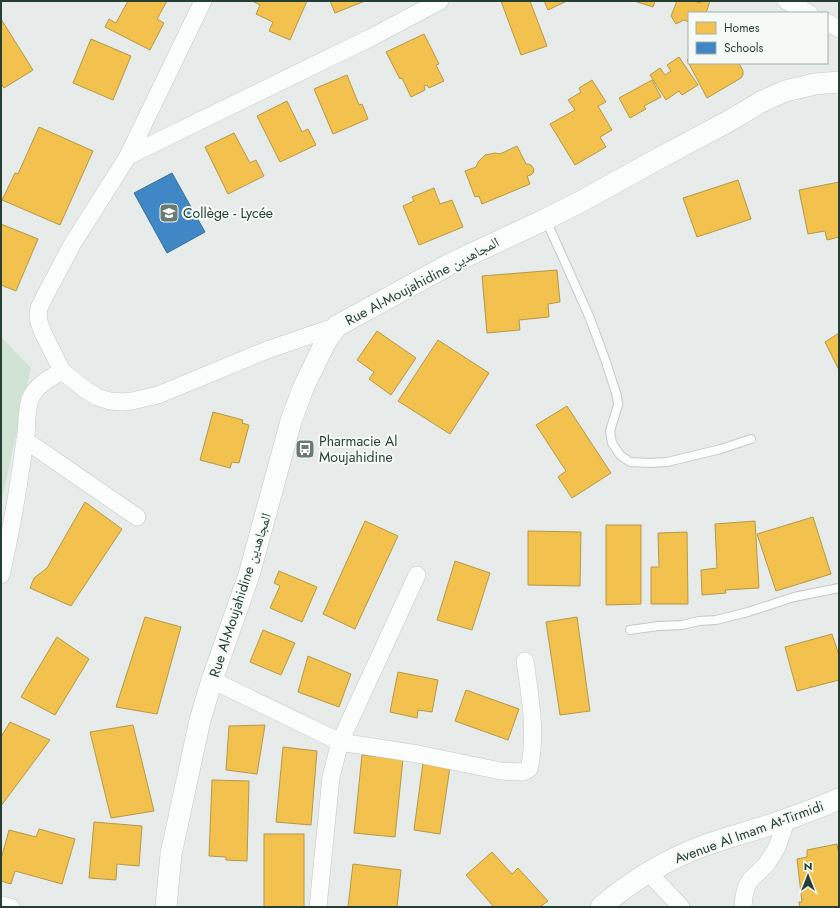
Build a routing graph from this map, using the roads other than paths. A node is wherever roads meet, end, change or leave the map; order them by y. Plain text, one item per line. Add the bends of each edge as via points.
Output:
1 (203, 1) edge
2 (440, 1) edge
3 (786, 1) edge
4 (807, 12) edge
5 (828, 23) edge
6 (839, 29) edge
7 (839, 82) edge
8 (128, 156) junction
9 (546, 219) junction
10 (337, 326) junction
11 (62, 371) junction
12 (751, 439) dead end
13 (26, 440) junction
14 (137, 517) dead end
15 (1, 575) edge
16 (417, 575) dead end
17 (839, 588) edge
18 (630, 630) dead end
19 (525, 661) dead end
20 (212, 680) junction
21 (340, 742) junction
22 (839, 799) edge
23 (787, 819) junction
24 (649, 873) junction
25 (1, 905) edge
26 (11, 907) edge
27 (166, 907) edge
28 (318, 907) edge
29 (601, 907) edge
30 (681, 907) edge
31 (743, 907) edge

1 - 8 street
2 - 8 street via 372,38
3 - 4 street
5 - 6 street
7 - 9 street, Rue Al-Moujahidine المجاهدين via 785,91 761,102
8 - 11 street via 73,243 40,308 38,318 43,333
9 - 10 street, Rue Al-Moujahidine المجاهدين via 450,264
9 - 12 lane via 589,316 617,396 618,405 610,431 612,443 620,455 630,462 667,462 721,450
10 - 11 street via 267,350 158,395 132,401 110,401 97,397
10 - 20 street, Rue Al-Moujahidine المجاهدين via 326,341 301,393 249,575
11 - 13 street via 39,386 30,399
13 - 14 street
13 - 15 street
16 - 21 street
17 - 18 lane via 794,597 716,620
19 - 21 street via 532,732 529,769 523,772 502,771
20 - 21 street
20 - 27 street, Rue Al-Moujahidine المجاهدين via 200,720 171,854
21 - 28 street via 331,777
22 - 23 street, Avenue Al Imam At-Tirmidi
23 - 24 street, Avenue Al Imam At-Tirmidi via 703,846
23 - 31 street via 773,854 747,885
24 - 29 street, Avenue Al Imam At-Tirmidi via 624,888
24 - 30 street
25 - 26 street

